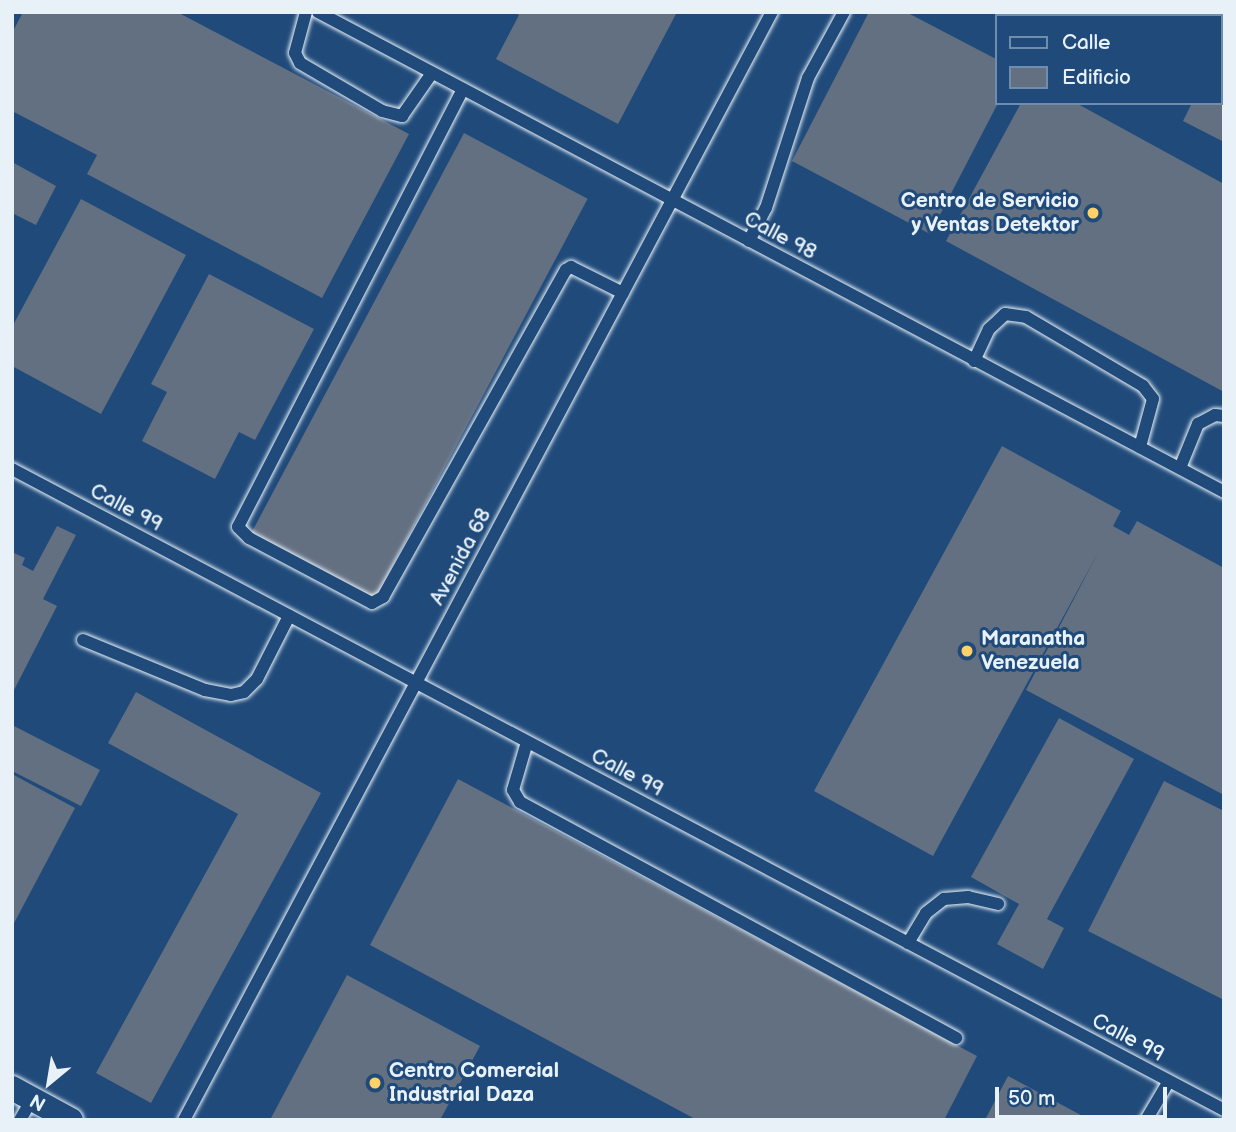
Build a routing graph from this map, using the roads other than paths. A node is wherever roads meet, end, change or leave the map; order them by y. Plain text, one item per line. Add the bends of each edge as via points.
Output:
1 (306, 12) edge
2 (318, 12) edge
3 (772, 12) edge
4 (844, 12) edge
5 (432, 73) junction
6 (463, 89) junction
7 (672, 200) junction
8 (749, 241) junction
9 (623, 293) junction
10 (974, 361) junction
11 (1224, 416) edge
12 (1140, 447) junction
13 (1180, 468) junction
14 (12, 469) edge
15 (1224, 492) edge
16 (289, 616) junction
17 (83, 639) dead end
18 (416, 684) junction
19 (527, 742) junction
20 (998, 904) dead end
21 (908, 943) junction
22 (956, 1038) dead end
23 (1169, 1081) junction
24 (21, 1102) edge
25 (1224, 1110) edge
26 (71, 1120) edge
27 (184, 1120) edge
28 (1146, 1120) edge

1 - 5 lane via 295,53 300,63 382,111 402,116
2 - 5 lane, Calle 98
3 - 7 lane, Avenida 68
4 - 8 lane via 808,78 766,208
5 - 6 lane, Calle 98
6 - 7 lane, Calle 98
6 - 9 lane via 238,527 249,538 372,603 383,597 566,270 571,267
7 - 8 lane, Calle 98
7 - 9 lane, Avenida 68
8 - 10 lane, Calle 98
9 - 18 lane, Avenida 68
10 - 12 lane, Calle 98
10 - 12 lane via 989,329 1005,314 1026,317 1143,386 1153,399
11 - 13 lane via 1215,415 1198,424
12 - 13 lane, Calle 98
13 - 15 lane, Calle 98
14 - 16 lane, Calle 99
16 - 17 lane via 257,679 244,692 231,695 205,690
16 - 18 lane, Calle 99
18 - 19 lane, Calle 99
18 - 27 lane, Avenida 68
19 - 21 lane, Calle 99
19 - 22 lane via 513,790 520,802
20 - 21 lane via 968,897 944,899 926,913
21 - 23 lane, Calle 99
23 - 25 lane, Calle 99
23 - 28 lane
24 - 26 street

